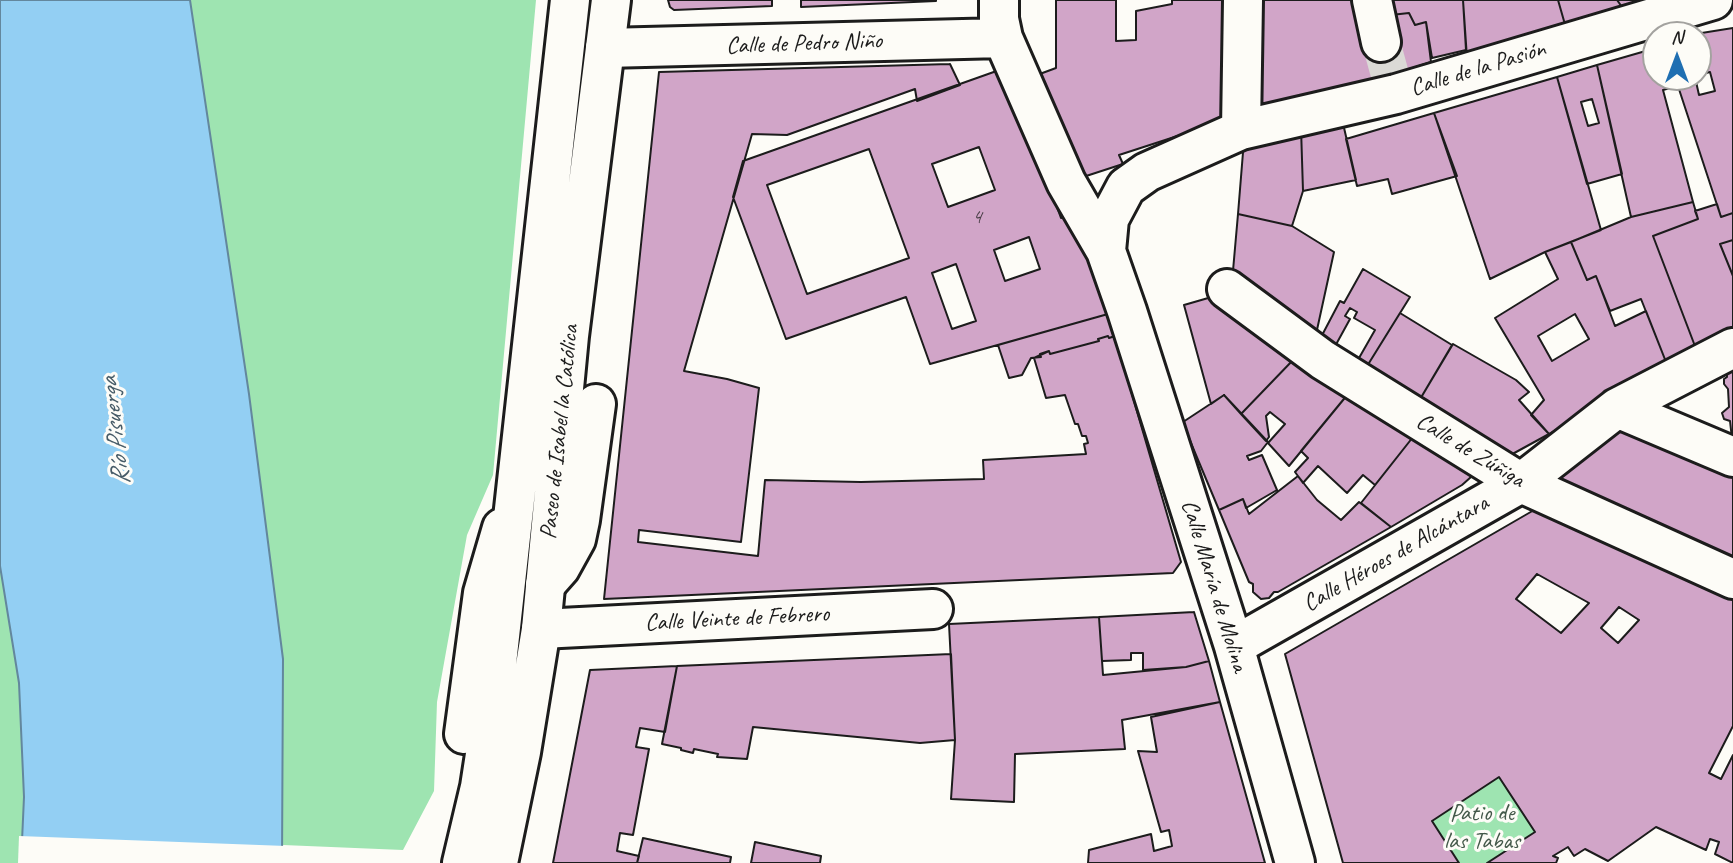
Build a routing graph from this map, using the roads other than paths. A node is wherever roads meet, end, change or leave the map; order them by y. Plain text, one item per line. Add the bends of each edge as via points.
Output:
1 (570, 0) edge
2 (611, 0) edge
3 (999, 0) edge
4 (1243, 0) edge
5 (1372, 0) edge
6 (1698, 2) edge
7 (1003, 38) junction
8 (605, 48) junction
9 (1389, 70) junction
10 (1241, 130) junction
11 (1106, 251) junction
12 (1227, 289) dead end
13 (1733, 348) edge
14 (596, 404) dead end
15 (1616, 408) junction
16 (1733, 457) edge
17 (1521, 483) junction
18 (517, 495) junction
19 (1733, 579) edge
20 (545, 585) junction
21 (933, 609) dead end
22 (541, 629) junction
23 (1234, 646) junction
24 (464, 734) dead end
25 (462, 863) edge
26 (498, 863) edge
27 (1295, 863) edge

1 - 18 street, Paseo de Isabel la Católica
2 - 8 street, Paseo de Isabel la Católica
3 - 7 street, Calle María de Molina
4 - 10 street
5 - 9 street
6 - 9 street, Calle de la Pasión
7 - 8 street, Calle de Pedro Niño
7 - 11 street, Calle María de Molina via 1066,183
8 - 20 street, Paseo de Isabel la Católica via 569,336
9 - 10 street, Calle de la Pasión
10 - 11 street, Calle de la Pasión via 1147,172 1126,187 1109,219
11 - 23 street, Calle María de Molina
12 - 17 street, Calle de Zúñiga via 1323,360
13 - 15 street, Calle Héroes de Alcántara
14 - 20 street via 576,539
15 - 16 street
15 - 17 street, Calle Héroes de Alcántara
17 - 19 street, Calle de Zúñiga
17 - 23 street, Calle Héroes de Alcántara
18 - 24 street via 506,515 483,593
18 - 25 street, Paseo de Isabel la Católica via 490,722
20 - 22 street, Paseo de Isabel la Católica
21 - 22 street, Calle Veinte de Febrero
22 - 26 street, Paseo de Isabel la Católica
23 - 27 street, Calle María de Molina

